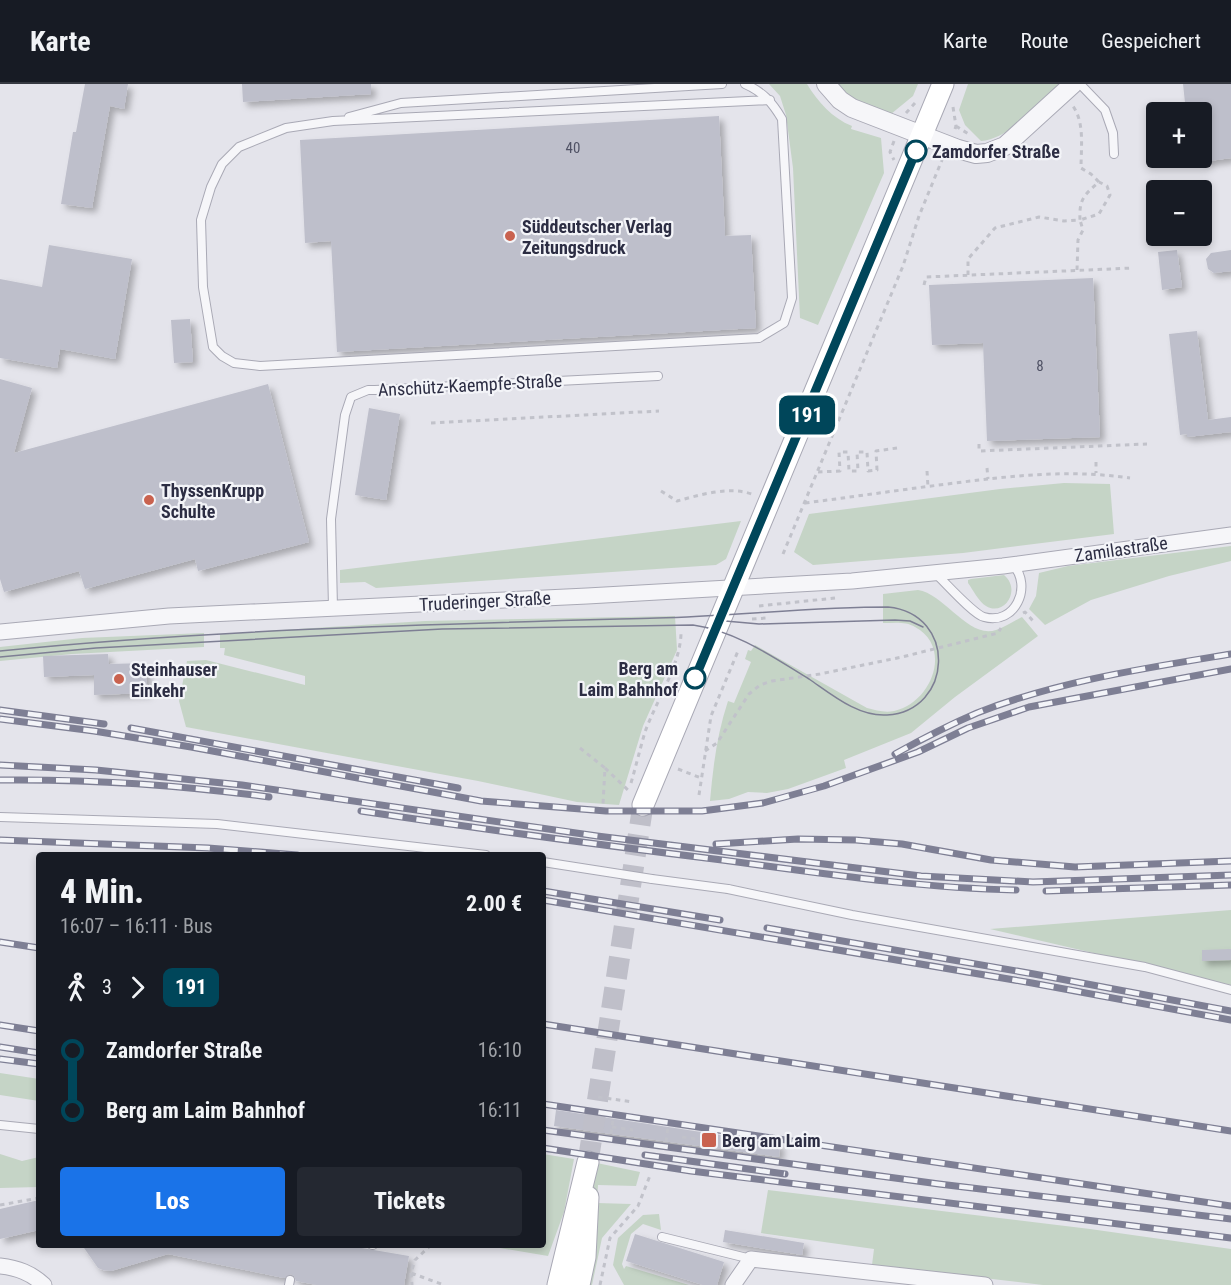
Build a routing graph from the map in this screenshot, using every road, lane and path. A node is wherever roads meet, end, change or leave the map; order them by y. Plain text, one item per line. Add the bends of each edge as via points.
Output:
1 (722, 84) edge
2 (745, 84) edge
3 (826, 84) edge
4 (943, 84) edge
5 (1073, 84) edge
6 (1080, 84) edge
7 (572, 88) edge
8 (770, 100) junction
9 (955, 103) dead end
10 (1076, 109) dead end
11 (333, 121) junction
12 (956, 126) dead end
13 (922, 136) junction
14 (1114, 154) dead end
15 (934, 178) dead end
16 (1099, 182) junction
17 (1080, 220) junction
18 (1133, 268) dead end
19 (1077, 270) junction
20 (968, 275) junction
21 (924, 285) dead end
22 (658, 376) dead end
23 (659, 411) dead end
24 (431, 423) dead end
25 (979, 444) dead end
26 (1147, 444) dead end
27 (897, 448) dead end
28 (1096, 462) dead end
29 (987, 468) dead end
30 (927, 471) dead end
31 (818, 472) junction
32 (1096, 473) junction
33 (1130, 477) dead end
34 (988, 479) junction
35 (927, 487) junction
36 (661, 491) dead end
37 (755, 497) dead end
38 (805, 503) junction
39 (1231, 535) edge
40 (783, 554) dead end
41 (1012, 564) junction
42 (934, 572) junction
43 (733, 586) junction
44 (837, 598) dead end
45 (759, 606) dead end
46 (333, 608) junction
47 (767, 618) dead end
48 (1017, 618) dead end
49 (752, 619) dead end
50 (1034, 622) dead end
51 (1010, 623) dead end
52 (994, 628) dead end
53 (1001, 628) junction
54 (681, 630) dead end
55 (0, 632) edge
56 (738, 651) dead end
57 (703, 711) dead end
58 (711, 716) junction
59 (580, 748) dead end
60 (705, 751) junction
61 (640, 753) dead end
62 (606, 768) junction
63 (699, 795) dead end
64 (636, 798) joint
65 (603, 804) dead end
66 (0, 817) edge
67 (460, 852) edge
68 (546, 862) edge
69 (1231, 990) edge
70 (598, 1097) dead end
71 (633, 1102) dead end
72 (613, 1119) dead end
73 (0, 1125) edge
74 (612, 1126) junction
75 (668, 1127) dead end
76 (36, 1129) edge
77 (633, 1130) dead end
78 (704, 1133) dead end
79 (611, 1134) dead end
80 (666, 1136) junction
81 (672, 1137) dead end
82 (682, 1137) dead end
83 (703, 1140) junction
84 (666, 1142) dead end
85 (702, 1147) dead end
86 (651, 1173) dead end
87 (36, 1199) edge
88 (0, 1205) edge
89 (662, 1237) dead end
90 (428, 1248) edge
91 (752, 1259) junction
92 (0, 1266) edge
93 (411, 1274) junction
94 (928, 1282) edge
95 (44, 1285) edge
96 (412, 1285) edge
97 (444, 1285) edge
98 (558, 1285) edge
99 (579, 1285) edge
100 (600, 1285) edge
101 (733, 1285) edge
102 (985, 1285) edge

1 - 7 lane
2 - 8 lane
3 - 13 street via 852,108
4 - 13 main road
5 - 13 street via 1005,146 987,153 969,153
6 - 14 lane via 1106,110
7 - 11 lane via 401,103
8 - 11 lane
8 - 11 lane via 782,119 792,298 784,324 759,338 260,366 234,363 213,347 203,287 201,220 210,187 222,164 239,147 286,128
9 - 12 path
10 - 16 path via 1082,133 1081,168
13 - 43 main road
15 - 31 path via 903,266
16 - 17 path via 1083,196
16 - 17 path via 1107,186 1110,195 1106,206 1099,214
17 - 19 path via 1083,230 1078,240
17 - 20 path via 1039,217 995,228 968,259
18 - 19 path
19 - 20 path
20 - 21 path via 926,277
22 - 46 lane, Anschütz-Kaempfe-Straße via 375,390 351,397 345,415 331,519
23 - 24 path
25 - 26 path via 979,451
27 - 31 path via 876,452 877,470 868,471 867,452 857,452 858,471 849,471 848,452 839,452 840,471
28 - 32 path
29 - 34 path
30 - 35 path
31 - 38 path
32 - 33 path
32 - 34 path
34 - 35 path
35 - 38 path
36 - 37 path via 677,501 710,493 747,492
38 - 40 path
39 - 41 street, Zamilastraße
41 - 42 street, Zamilastraße
41 - 42 lane via 1019,573 1022,589 1015,606 998,618 979,615
42 - 43 street, Zamilastraße via 852,581
43 - 46 street, Truderinger Straße
43 - 64 main road
44 - 45 path
46 - 55 street, Truderinger Straße via 145,618
47 - 49 path
48 - 50 path via 1025,612
51 - 53 path
52 - 53 path
53 - 60 path via 998,633 902,657 760,685 749,693 717,743
54 - 61 path via 677,658
56 - 58 path
57 - 58 path
58 - 60 path
59 - 62 path
60 - 63 path
62 - 64 path
62 - 65 path
66 - 67 lane via 217,824
68 - 69 lane, bridge via 728,889 1145,968
70 - 71 path
72 - 74 path
73 - 76 lane
74 - 77 path
74 - 79 path
75 - 80 path
78 - 83 path
80 - 81 path
80 - 84 path
82 - 83 path
83 - 85 path
86 - 100 path via 638,1206 610,1238
87 - 88 path
89 - 91 lane
90 - 93 path via 414,1260
91 - 94 street
91 - 101 street
92 - 95 street via 16,1268
93 - 96 path
93 - 97 path
94 - 102 street
98 - 99 main road via 587,1167 585,1257

